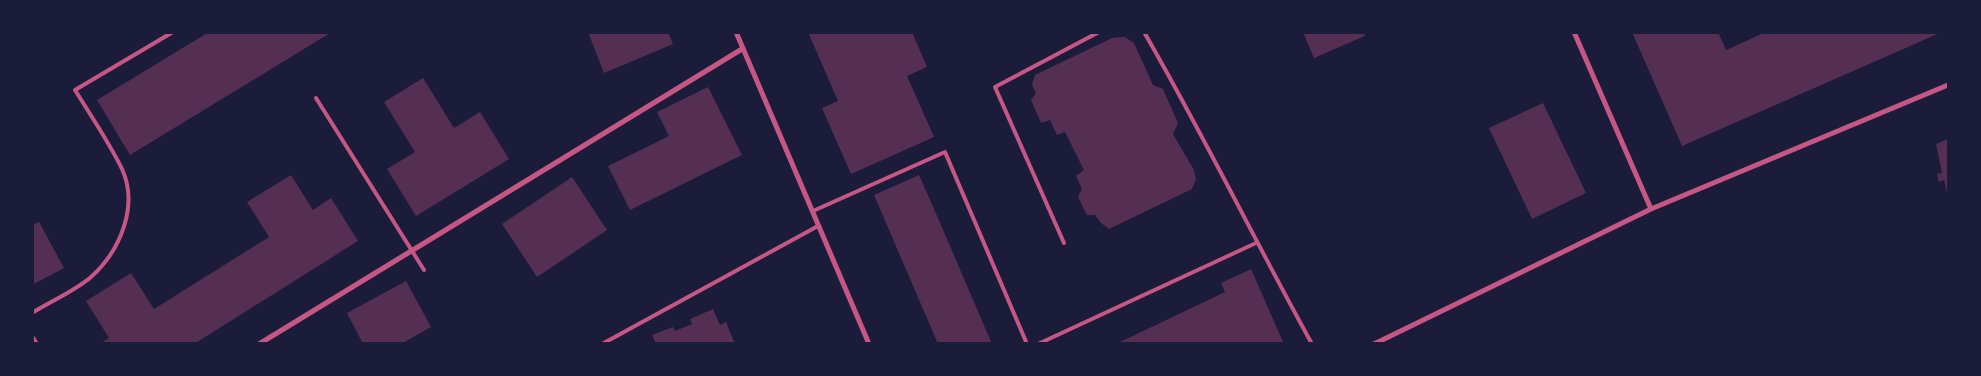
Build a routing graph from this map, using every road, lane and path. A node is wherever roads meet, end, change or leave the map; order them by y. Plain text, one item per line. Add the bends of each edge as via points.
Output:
1 (173, 32) edge
2 (736, 32) edge
3 (1099, 32) edge
4 (1144, 32) edge
5 (1574, 32) edge
6 (742, 49) junction
7 (1948, 85) edge
8 (316, 98) dead end
9 (1651, 209) junction
10 (813, 211) junction
11 (818, 226) junction
12 (1064, 243) dead end
13 (1256, 243) junction
14 (413, 249) junction
15 (424, 270) dead end
16 (32, 313) edge
17 (32, 336) edge
18 (38, 344) edge
19 (258, 344) edge
20 (602, 344) edge
21 (869, 344) edge
22 (1028, 344) edge
23 (1038, 344) edge
24 (1312, 344) edge
25 (1374, 344) edge

1 - 16 lane via 75,90 123,171 129,199 124,230 110,256 91,277
2 - 6 street
3 - 12 lane via 995,86
4 - 13 lane
5 - 9 street
6 - 10 street
6 - 14 street
7 - 9 street
8 - 14 lane
9 - 25 street
10 - 11 street
10 - 22 lane via 945,152
11 - 20 lane
11 - 21 street
13 - 23 lane
13 - 24 lane
14 - 15 lane
14 - 19 street
17 - 18 lane

